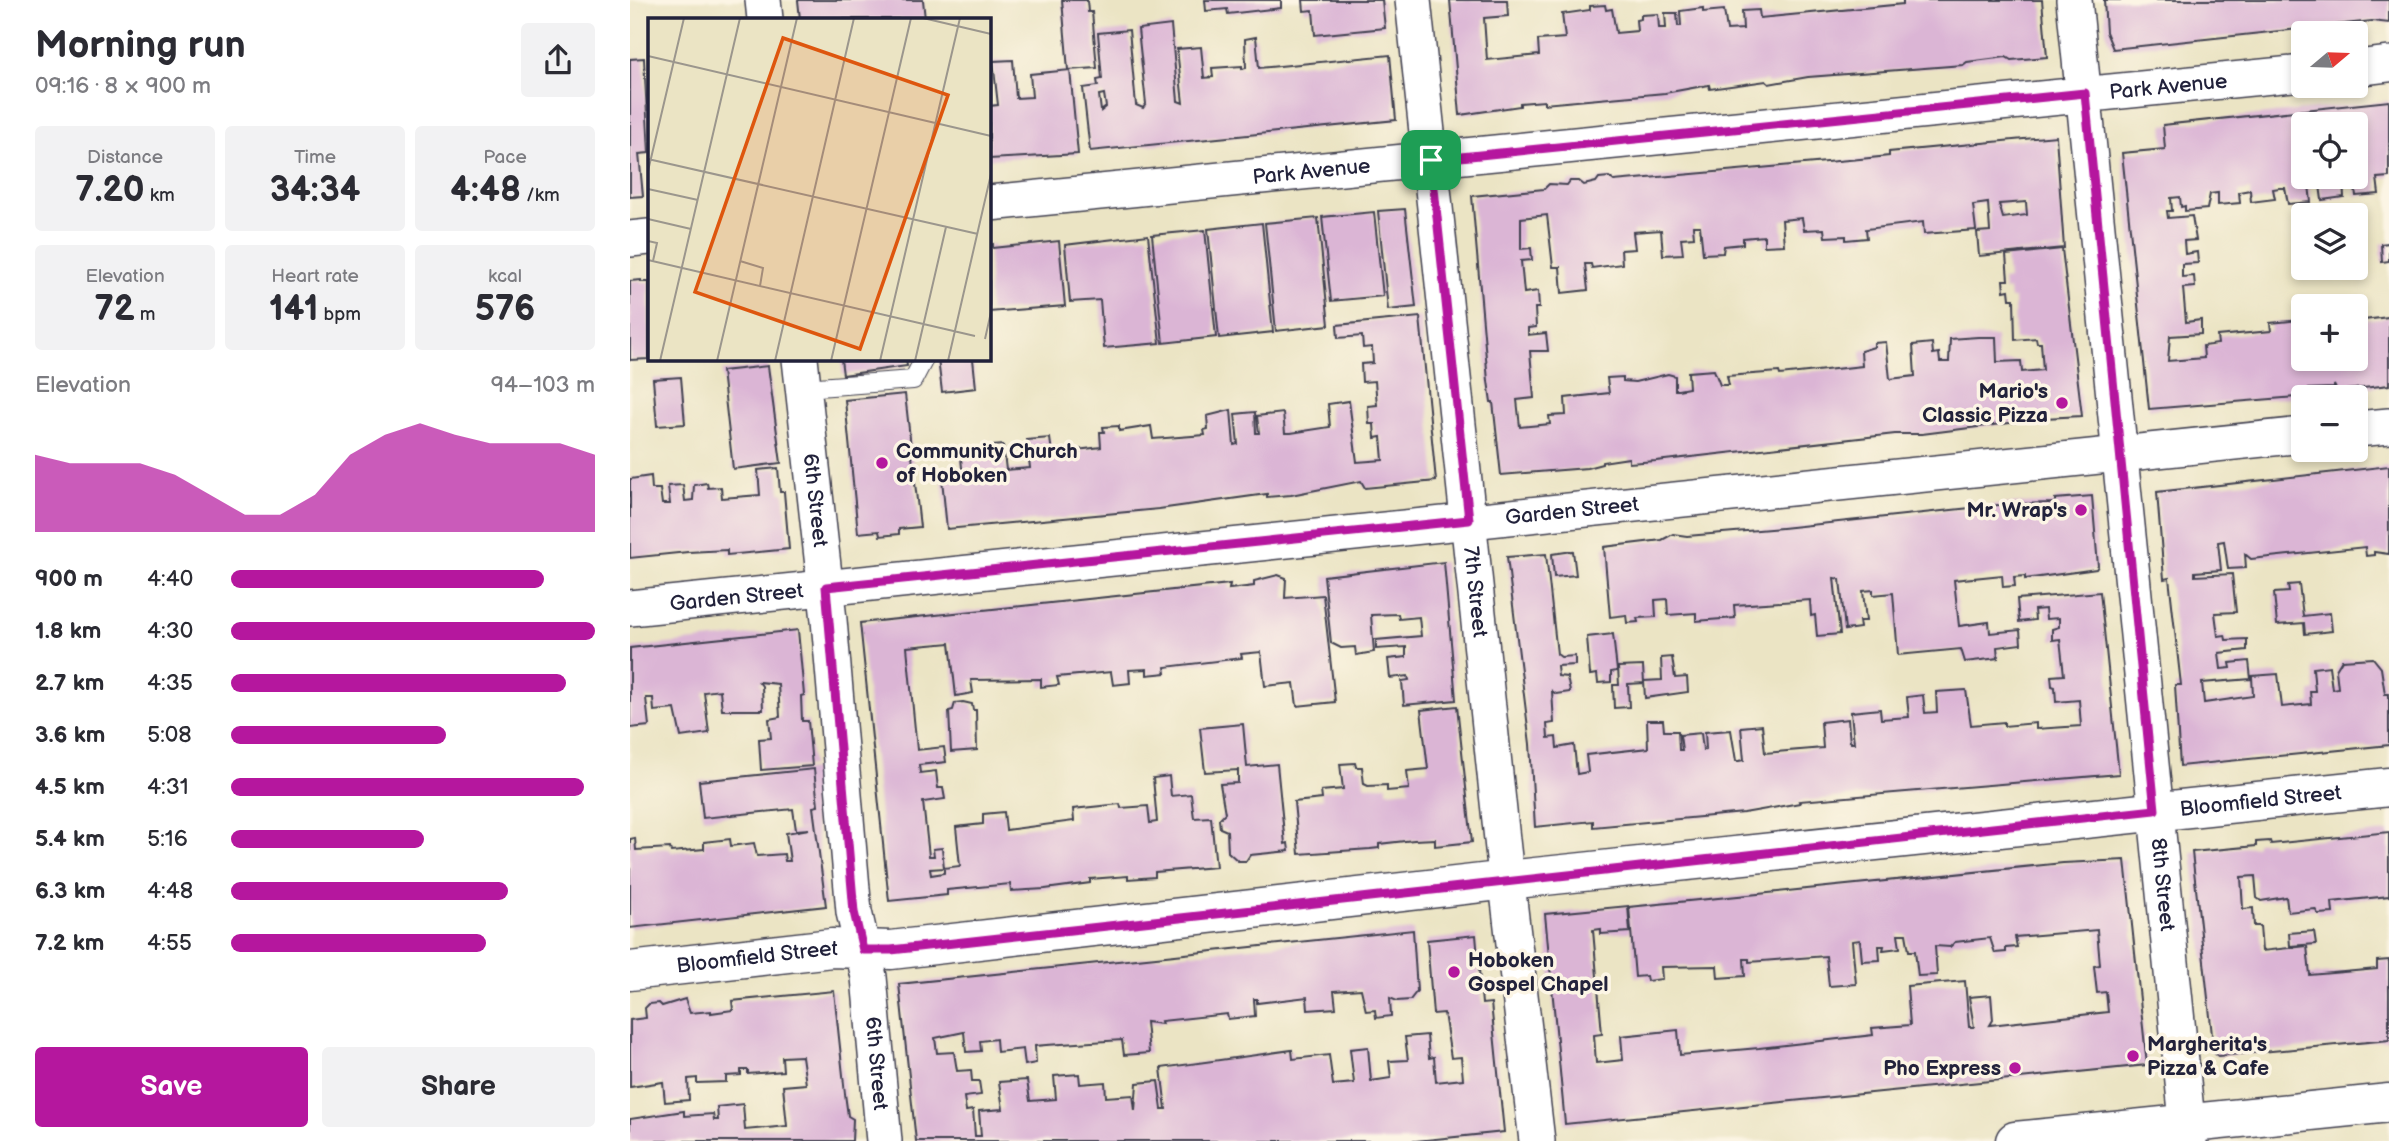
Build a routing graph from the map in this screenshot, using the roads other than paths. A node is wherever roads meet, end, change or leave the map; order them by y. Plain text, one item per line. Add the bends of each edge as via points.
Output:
1 (764, 0) edge
2 (1413, 0) edge
3 (2074, 0) edge
4 (765, 18) edge
5 (2389, 64) edge
6 (2368, 67) edge
7 (2291, 74) edge
8 (2085, 93) junction
9 (1431, 160) junction
10 (990, 203) edge
11 (648, 237) edge
12 (630, 239) edge
13 (923, 360) edge
14 (802, 374) edge
15 (2389, 426) edge
16 (2368, 428) edge
17 (2291, 436) edge
18 (2118, 454) junction
19 (1469, 520) junction
20 (826, 587) junction
21 (630, 608) edge
22 (2389, 787) edge
23 (2155, 810) junction
24 (1507, 881) junction
25 (863, 950) junction
26 (630, 971) edge
27 (2389, 1103) edge
28 (2188, 1132) edge
29 (884, 1141) edge
30 (1538, 1141) edge
31 (2015, 1141) edge

1 - 4 street
2 - 9 street, 7th Street
3 - 8 street, 8th Street
5 - 6 street
7 - 8 street, Park Avenue
8 - 9 street, Park Avenue
8 - 18 street, 8th Street
9 - 10 street, Park Avenue
9 - 19 street, 7th Street
11 - 12 street
13 - 14 lane via 913,380
14 - 20 street, 6th Street
15 - 16 street
17 - 18 street, Garden Street
18 - 19 street, Garden Street
18 - 23 street, 8th Street
19 - 20 street, Garden Street
19 - 24 street, 7th Street
20 - 21 street, Garden Street
20 - 25 street, 6th Street via 854,912
22 - 23 street, Bloomfield Street
23 - 24 street, Bloomfield Street
23 - 28 street, 8th Street
24 - 25 street, Bloomfield Street
24 - 30 street, 7th Street
25 - 26 street, Bloomfield Street via 832,948
25 - 29 street, 6th Street
27 - 28 street
28 - 31 street

